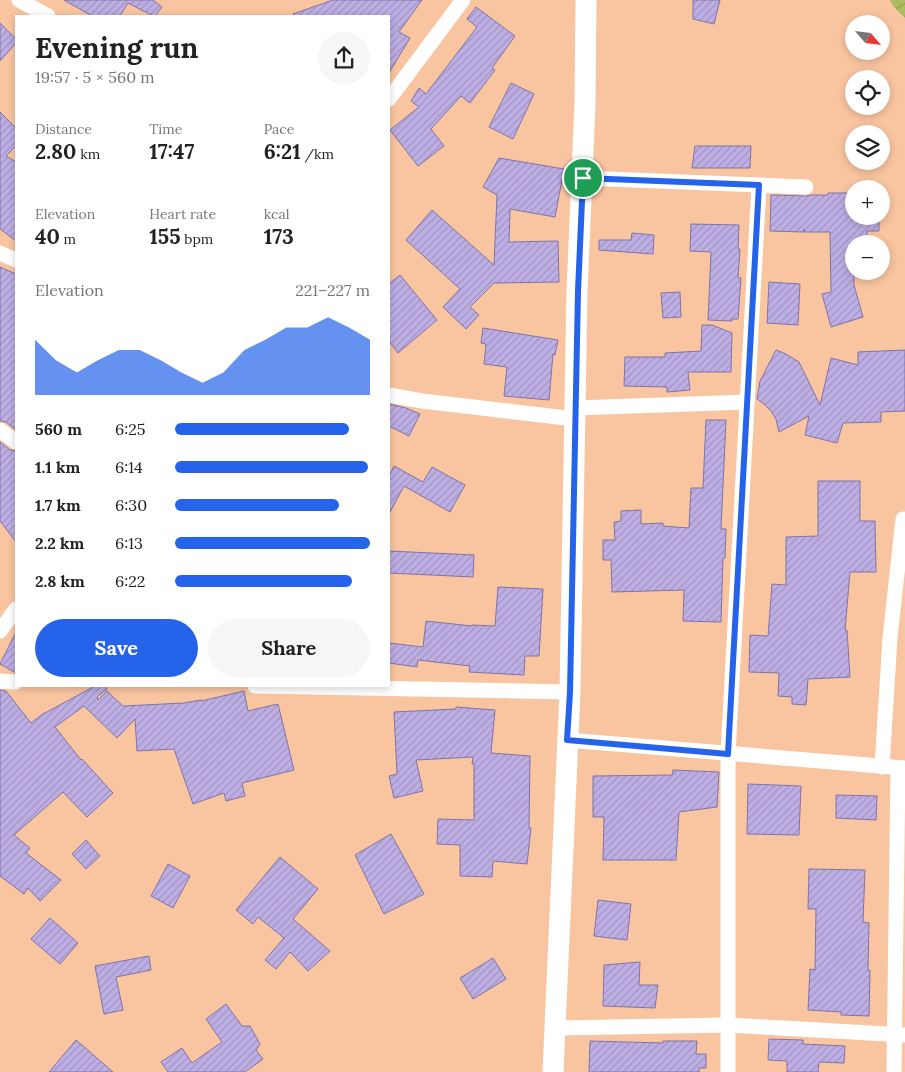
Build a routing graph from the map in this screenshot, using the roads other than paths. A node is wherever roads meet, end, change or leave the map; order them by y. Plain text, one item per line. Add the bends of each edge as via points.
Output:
1 (19, 0) edge
2 (463, 0) edge
3 (586, 0) edge
4 (46, 15) edge
5 (390, 98) edge
6 (583, 178) junction
7 (759, 185) junction
8 (806, 187) dead end
9 (0, 253) edge
10 (15, 260) edge
11 (390, 395) edge
12 (748, 402) junction
13 (575, 413) junction
14 (0, 430) edge
15 (15, 441) edge
16 (903, 520) dead end
17 (15, 609) edge
18 (0, 631) edge
19 (0, 681) edge
20 (15, 682) edge
21 (308, 687) edge
22 (570, 692) junction
23 (567, 740) junction
24 (728, 754) junction
25 (882, 767) junction
26 (901, 768) edge
27 (729, 1024) junction
28 (555, 1028) junction
29 (900, 1035) edge
30 (553, 1072) edge
31 (728, 1072) edge
32 (894, 1072) edge

1 - 4 street
2 - 5 street
3 - 6 street
6 - 7 street
6 - 13 street
7 - 8 street
7 - 12 street
9 - 10 street
11 - 13 street
12 - 13 street
12 - 24 street
13 - 22 street
14 - 15 street
16 - 25 street via 890,638
17 - 18 street
19 - 20 street
21 - 22 street
22 - 23 street
23 - 24 street
23 - 28 street
24 - 25 street
24 - 27 street
25 - 26 street
26 - 29 street
27 - 28 street
27 - 29 street
27 - 31 street
28 - 30 street
29 - 32 street

